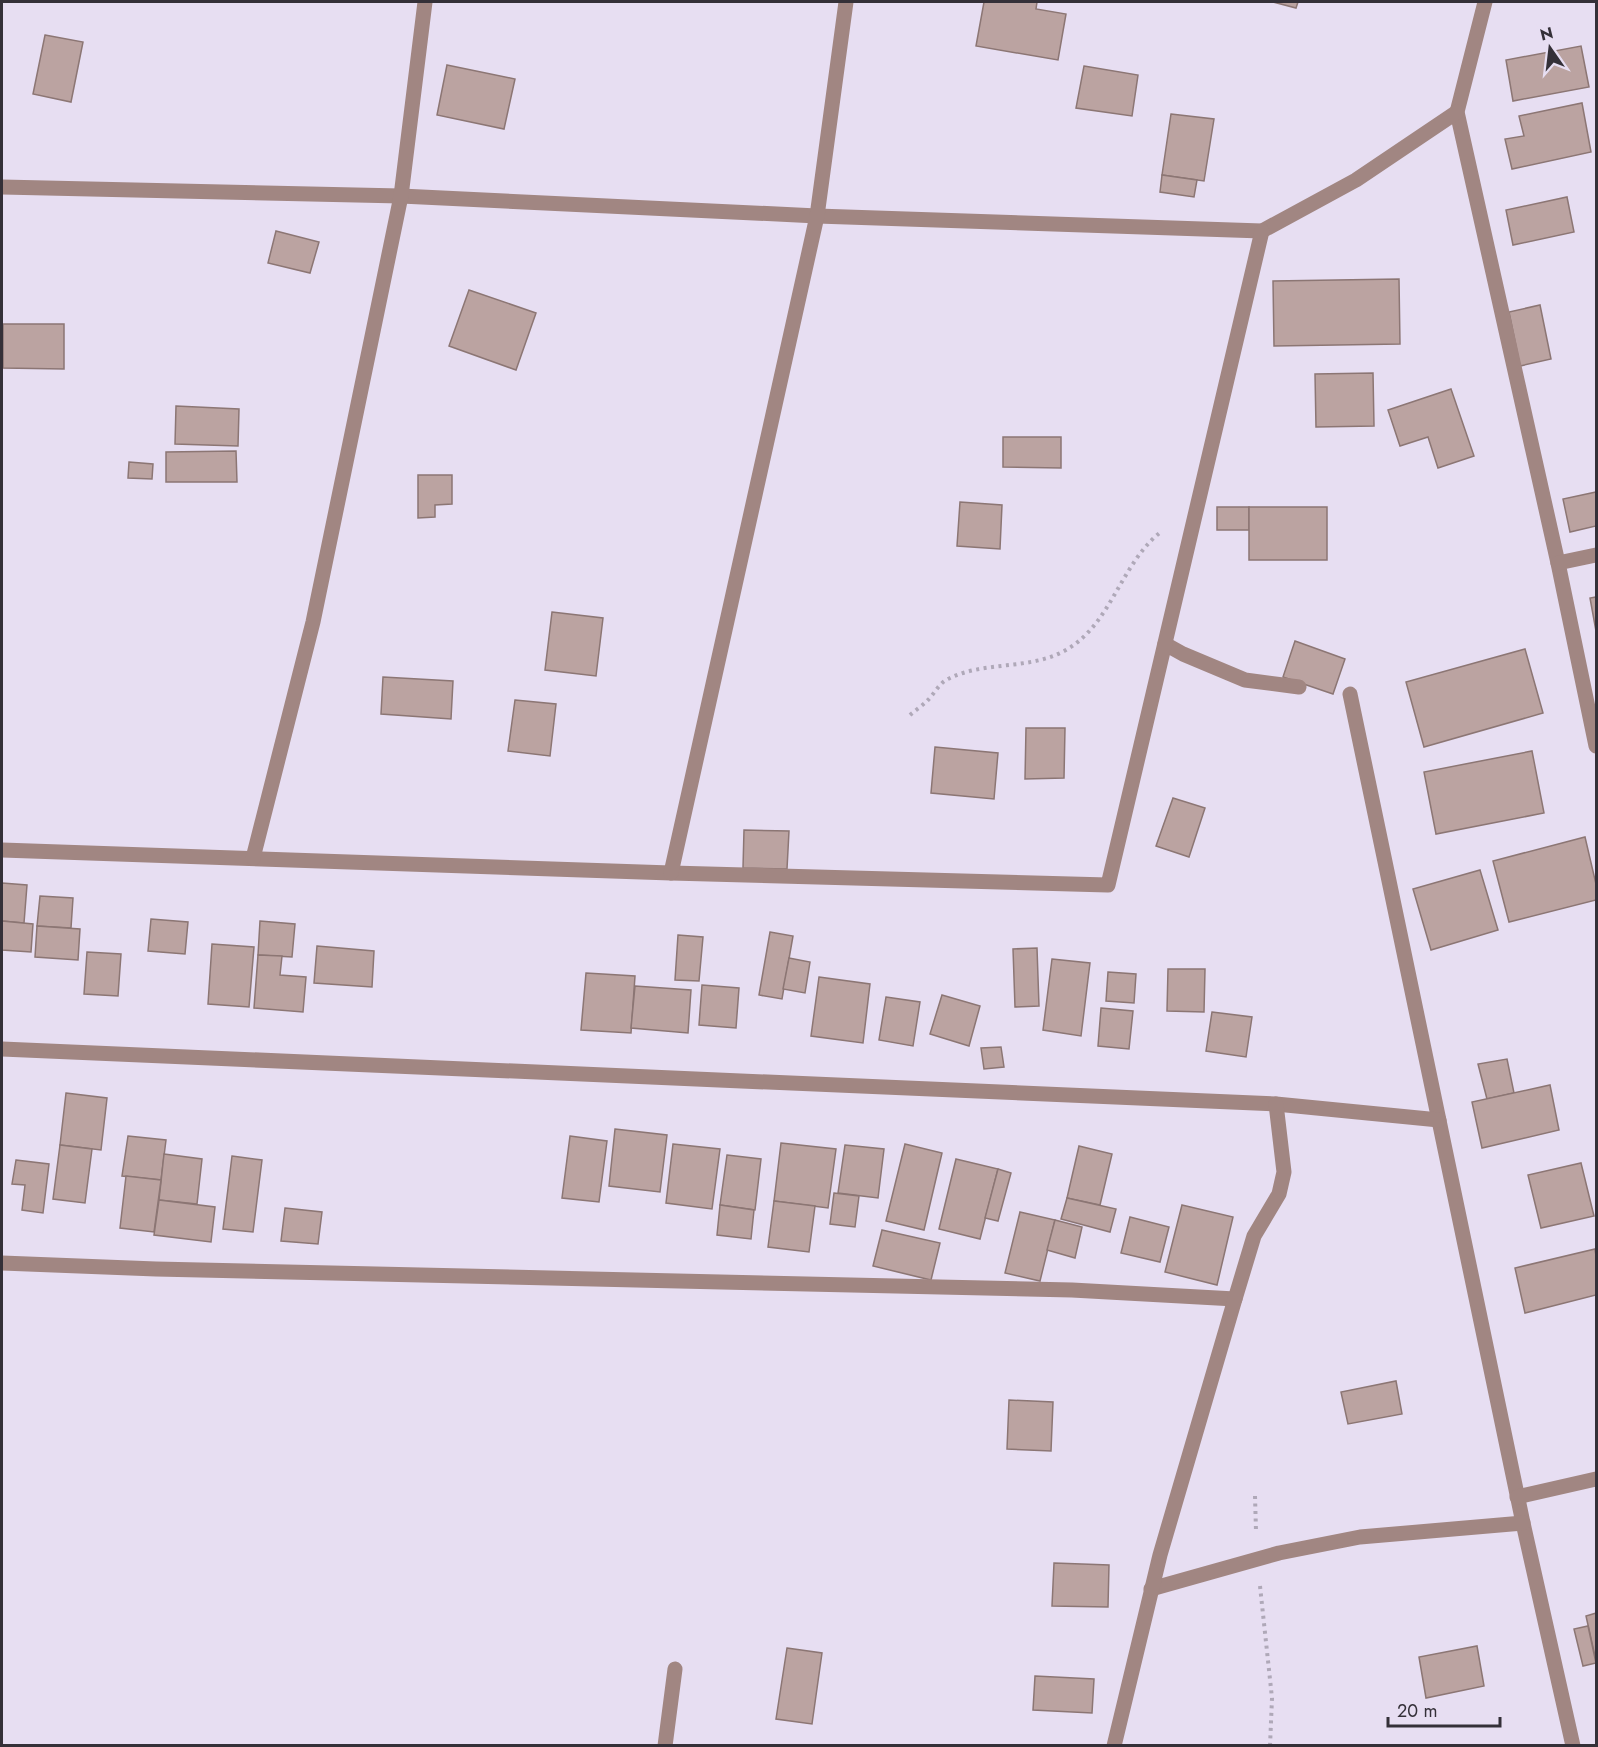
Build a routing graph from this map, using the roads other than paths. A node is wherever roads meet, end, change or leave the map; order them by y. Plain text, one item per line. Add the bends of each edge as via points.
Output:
1 (426, 2) edge
2 (846, 2) edge
3 (1485, 2) edge
4 (1457, 112) junction
5 (2, 187) edge
6 (401, 196) junction
7 (818, 216) junction
8 (1262, 231) junction
9 (1596, 555) edge
10 (1558, 563) junction
11 (1165, 644) junction
12 (1299, 687) dead end
13 (1350, 694) dead end
14 (1596, 746) edge
15 (2, 850) edge
16 (253, 858) junction
17 (671, 873) junction
18 (2, 1049) edge
19 (1276, 1104) junction
20 (1439, 1119) junction
21 (2, 1263) edge
22 (1236, 1299) junction
23 (1596, 1479) edge
24 (1517, 1497) junction
25 (1523, 1523) junction
26 (1151, 1589) junction
27 (675, 1669) dead end
28 (665, 1746) edge
29 (1114, 1746) edge
30 (1573, 1746) edge

1 - 6 street
2 - 7 street
3 - 4 street
4 - 8 street via 1356,180
4 - 10 street
5 - 6 street
6 - 7 street
6 - 16 street via 313,622
7 - 8 street
7 - 17 street
8 - 11 street
9 - 10 street
10 - 14 street
11 - 12 street via 1245,680
11 - 17 street via 1108,885
13 - 20 street
15 - 16 street
16 - 17 street
18 - 19 street
19 - 20 street
19 - 22 street via 1284,1172 1279,1194 1254,1236
20 - 24 street
21 - 22 street via 1072,1290
22 - 26 street
23 - 24 street
24 - 25 street
25 - 26 street via 1360,1537 1279,1553
25 - 30 street
26 - 29 street
27 - 28 street

